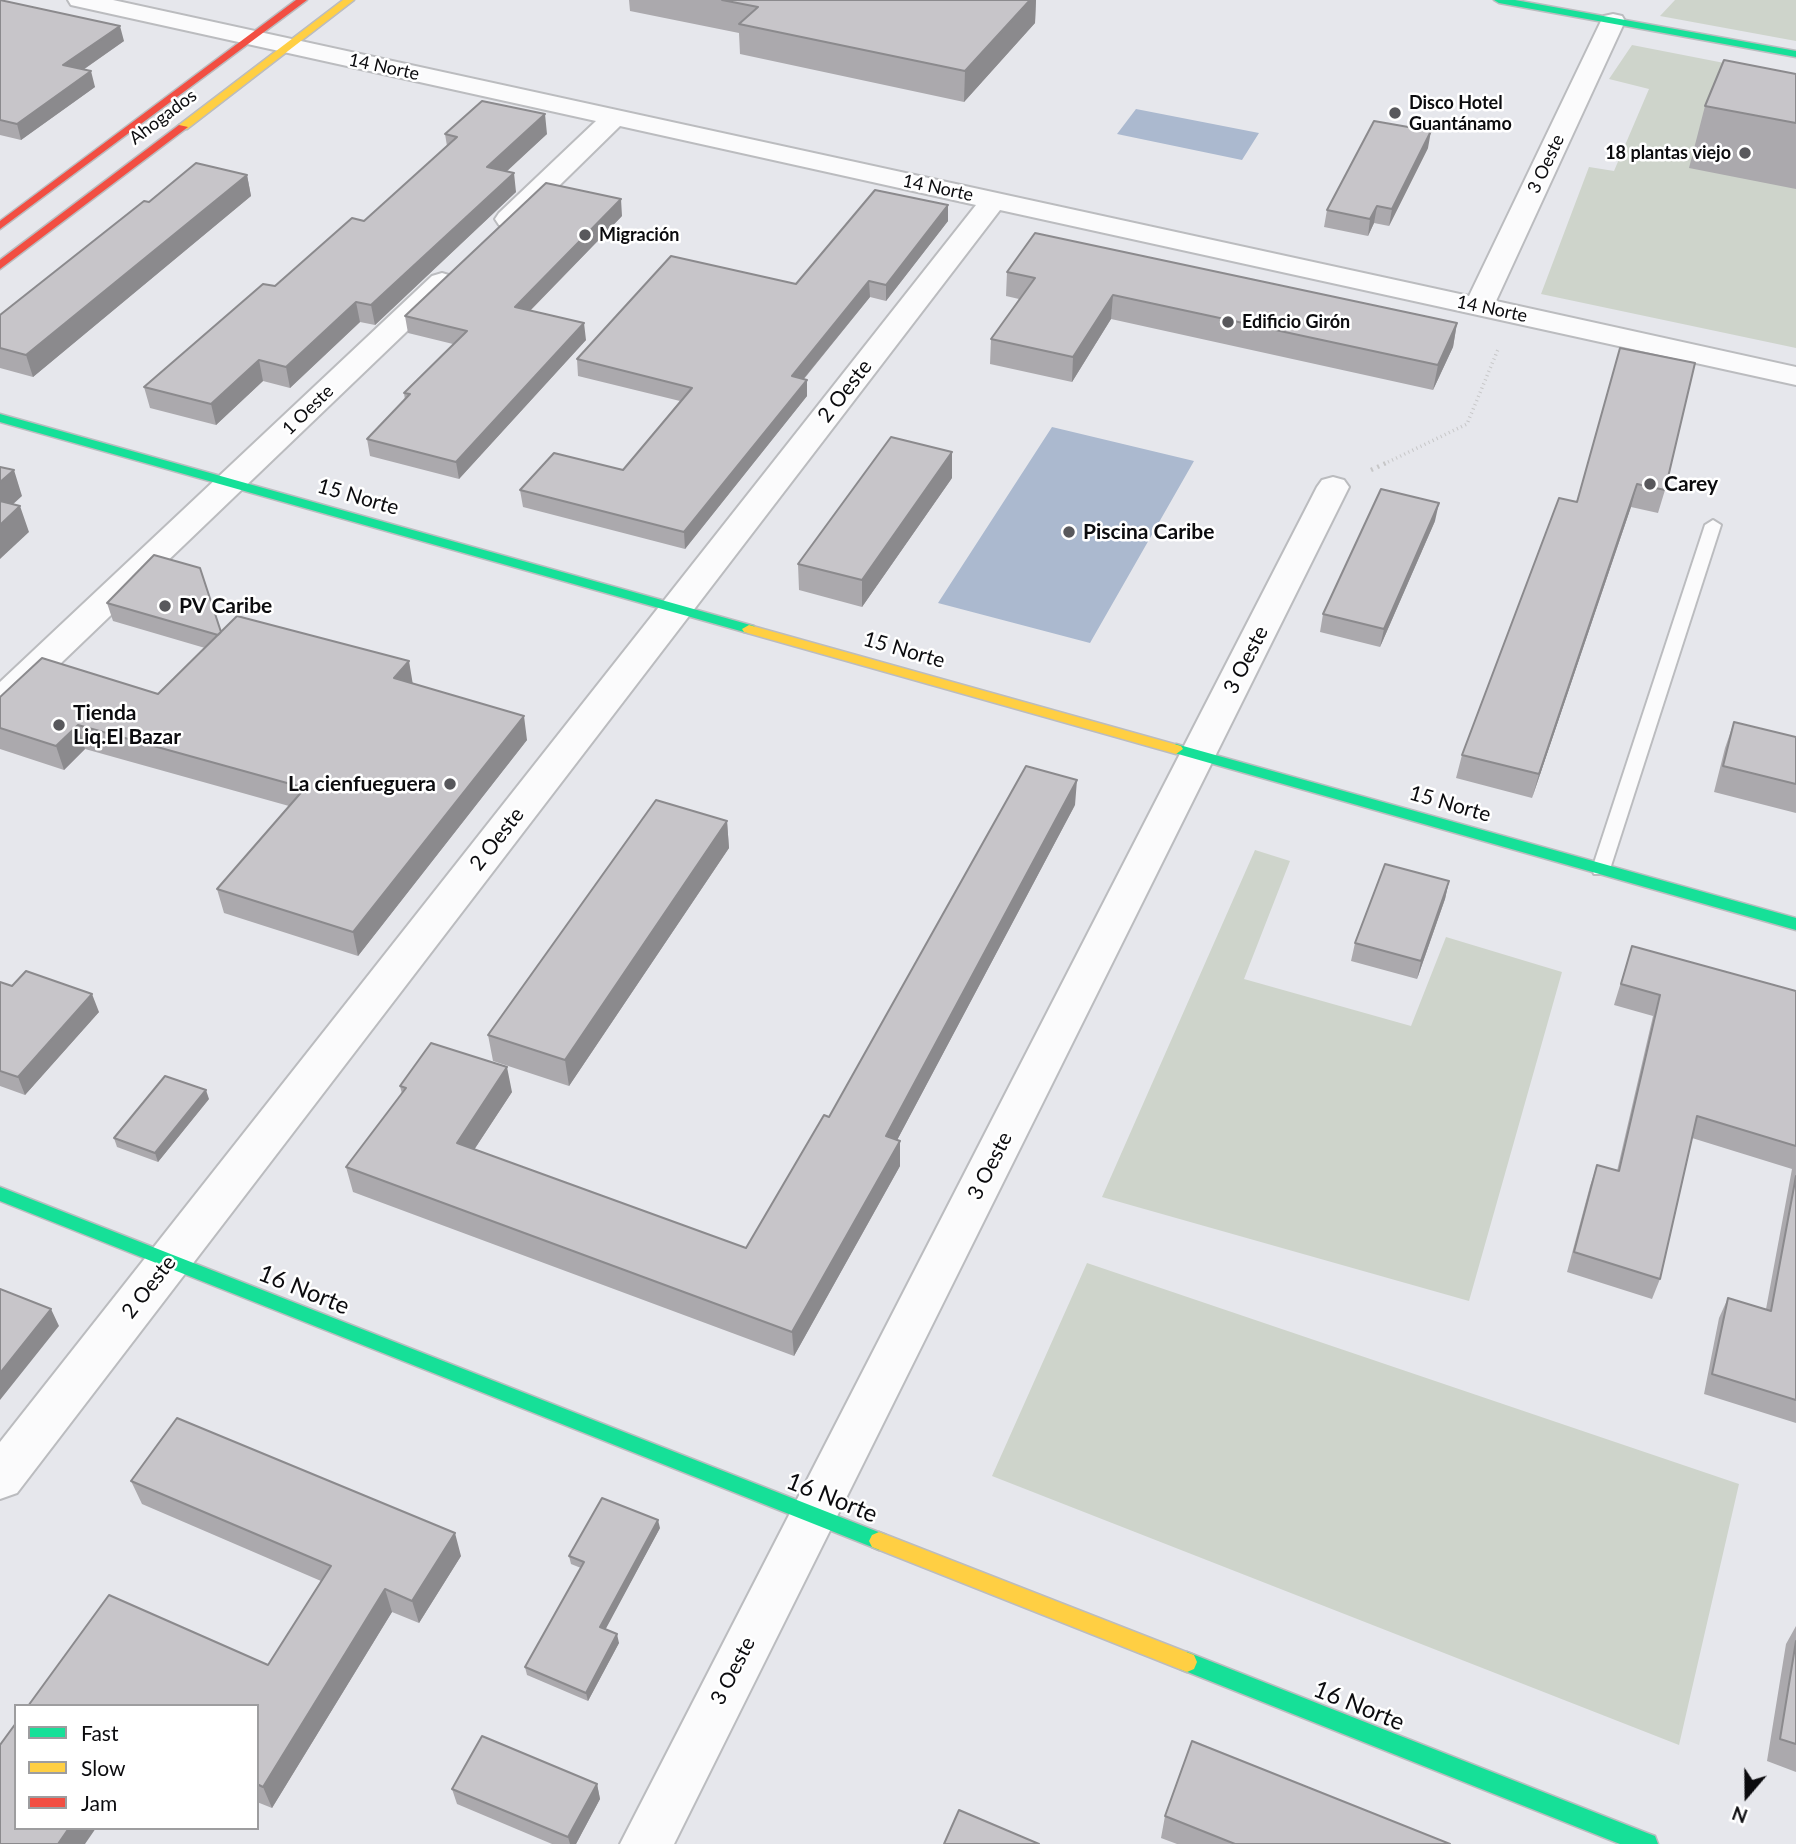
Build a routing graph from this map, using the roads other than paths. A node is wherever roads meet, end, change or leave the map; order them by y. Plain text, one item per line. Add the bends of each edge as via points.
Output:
1 (80, 0) edge
2 (302, 0) edge
3 (349, 0) edge
4 (1499, 0) edge
5 (1613, 21) junction
6 (251, 38) junction
7 (288, 46) junction
8 (1796, 54) edge
9 (615, 117) junction
10 (994, 200) junction
11 (0, 226) edge
12 (0, 266) edge
13 (1479, 306) junction
14 (1796, 376) edge
15 (0, 418) edge
16 (231, 483) junction
17 (1333, 487) road end
18 (1713, 525) dead end
19 (677, 608) junction
20 (0, 702) edge
21 (1198, 755) junction
22 (1601, 869) junction
23 (1796, 924) edge
24 (0, 1194) edge
25 (169, 1261) junction
26 (0, 1478) edge
27 (813, 1515) junction
28 (646, 1844) edge
29 (1647, 1844) edge

1 - 6 street, 14 Norte
2 - 6 street, Ahogados
3 - 7 street, Ahogados
4 - 5 street
5 - 8 street
5 - 13 street, 3 Oeste
6 - 7 street, 14 Norte
6 - 11 street, Ahogados
7 - 9 street, 14 Norte
7 - 12 street, Ahogados
9 - 10 street, 14 Norte
9 - 16 street, 1 Oeste
10 - 13 street, 14 Norte
10 - 19 street, 2 Oeste
13 - 14 street, 14 Norte
15 - 16 street, 15 Norte
16 - 19 street, 15 Norte
16 - 20 street, 1 Oeste
17 - 21 street, 3 Oeste
18 - 22 lane
19 - 21 street, 15 Norte
19 - 25 street, 2 Oeste
21 - 22 street, 15 Norte
21 - 27 street, 3 Oeste
22 - 23 street, 15 Norte
24 - 25 street, 16 Norte
25 - 26 street, 2 Oeste
25 - 27 street, 16 Norte
27 - 28 street, 3 Oeste
27 - 29 street, 16 Norte

